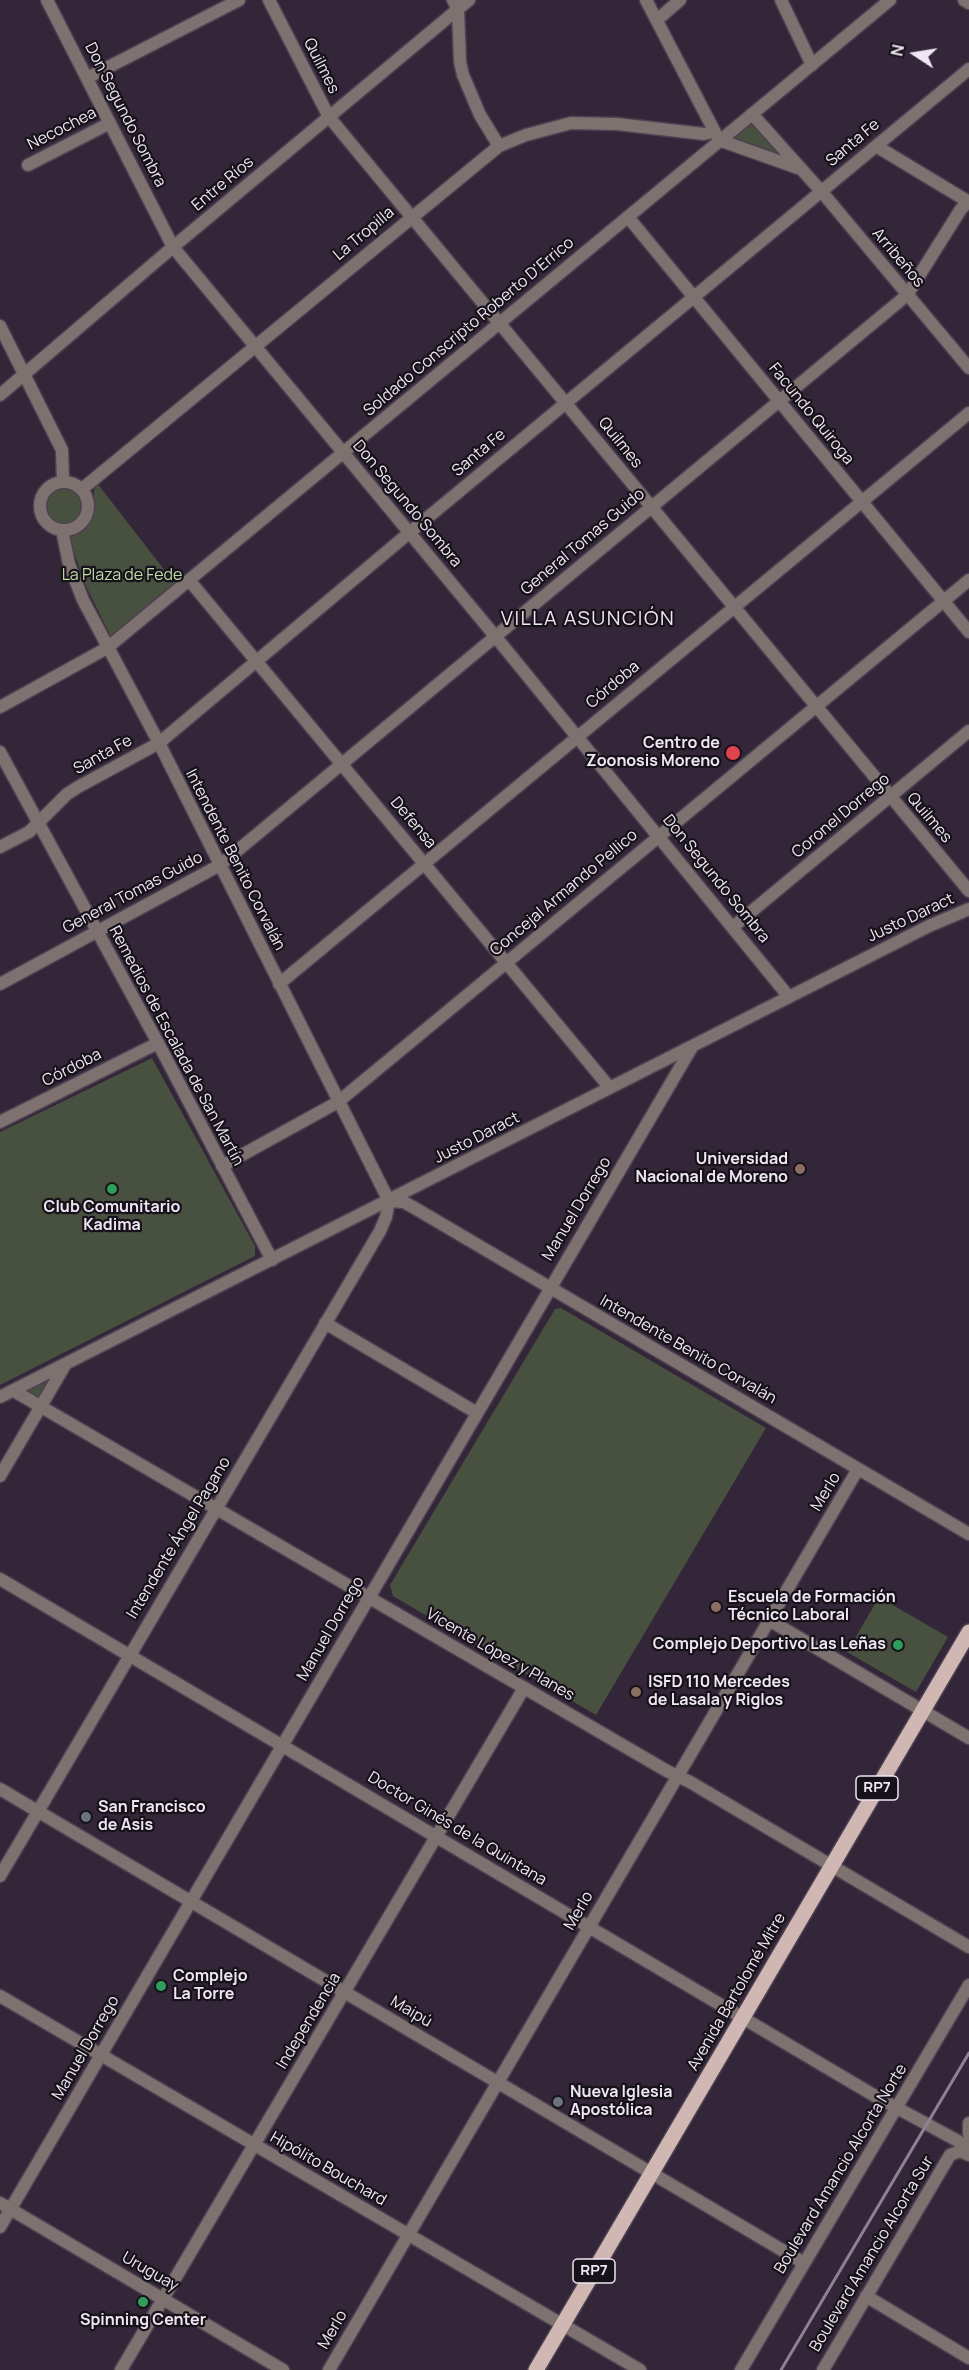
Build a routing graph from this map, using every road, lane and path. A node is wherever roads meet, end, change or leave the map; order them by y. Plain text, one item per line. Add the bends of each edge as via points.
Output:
1 (47, 0) edge
2 (238, 0) edge
3 (269, 0) edge
4 (469, 0) edge
5 (646, 0) edge
6 (680, 0) edge
7 (781, 0) edge
8 (890, 0) edge
9 (964, 0) edge
10 (969, 3) edge
11 (455, 5) edge
12 (657, 20) junction
13 (812, 65) junction
14 (969, 69) edge
15 (87, 78) junction
16 (752, 114) junction
17 (329, 117) junction
18 (110, 123) junction
19 (716, 136) junction
20 (499, 146) junction
21 (876, 146) junction
22 (28, 165) dead end
23 (801, 169) junction
24 (821, 191) junction
25 (969, 201) edge
26 (410, 217) junction
27 (628, 217) junction
28 (173, 247) junction
29 (907, 295) junction
30 (693, 296) junction
31 (499, 323) junction
32 (0, 326) edge
33 (256, 345) junction
34 (969, 368) edge
35 (26, 374) junction
36 (0, 395) edge
37 (779, 401) junction
38 (566, 402) junction
39 (969, 413) edge
40 (343, 453) junction
41 (63, 481) junction
42 (82, 489) junction
43 (861, 501) junction
44 (652, 507) junction
45 (62, 530) junction
46 (408, 532) junction
47 (189, 580) junction
48 (969, 580) edge
49 (943, 601) junction
50 (734, 607) junction
51 (969, 632) edge
52 (495, 636) junction
53 (107, 648) junction
54 (256, 660) junction
55 (816, 706) junction
56 (0, 707) edge
57 (969, 731) edge
58 (578, 736) junction
59 (159, 743) junction
60 (0, 752) edge
61 (342, 764) junction
62 (890, 797) junction
63 (38, 824) junction
64 (660, 836) junction
65 (0, 847) edge
66 (424, 863) junction
67 (220, 865) junction
68 (969, 891) edge
69 (969, 909) edge
70 (734, 926) junction
71 (96, 931) junction
72 (506, 963) junction
73 (0, 984) edge
74 (279, 984) junction
75 (789, 997) junction
76 (158, 1042) junction
77 (692, 1047) junction
78 (610, 1088) junction
79 (338, 1102) junction
80 (2, 1118) edge
81 (222, 1166) junction
82 (389, 1200) junction
83 (272, 1260) junction
84 (550, 1288) junction
85 (325, 1323) junction
86 (65, 1364) junction
87 (14, 1391) junction
88 (0, 1397) edge
89 (41, 1406) junction
90 (477, 1413) junction
91 (858, 1469) junction
92 (0, 1476) edge
93 (216, 1508) junction
94 (969, 1534) edge
95 (0, 1579) edge
96 (369, 1598) junction
97 (769, 1620) junction
98 (969, 1632) edge
99 (130, 1655) junction
100 (524, 1688) junction
101 (922, 1711) junction
102 (969, 1738) edge
103 (282, 1745) junction
104 (678, 1776) junction
105 (0, 1789) edge
106 (38, 1811) junction
107 (436, 1836) junction
108 (832, 1866) junction
109 (0, 1876) edge
110 (191, 1902) junction
111 (589, 1927) junction
112 (969, 1947) edge
113 (969, 1985) edge
114 (345, 1992) junction
115 (0, 1996) edge
116 (743, 2017) junction
117 (101, 2055) junction
118 (498, 2082) junction
119 (896, 2108) junction
120 (969, 2123) edge
121 (965, 2140) edge
122 (254, 2145) junction
123 (969, 2155) edge
124 (652, 2173) junction
125 (5, 2206) edge
126 (0, 2228) edge
127 (408, 2235) junction
128 (804, 2263) junction
129 (866, 2296) junction
130 (163, 2300) junction
131 (563, 2325) junction
132 (969, 2358) edge
133 (121, 2370) edge
134 (283, 2370) edge
135 (329, 2370) edge
136 (536, 2370) edge
137 (640, 2370) edge
138 (741, 2370) edge
139 (823, 2370) edge

1 - 15 street, Don Segundo Sombra
2 - 15 street
3 - 17 street, Quilmes
4 - 11 street, Entre Ríos
5 - 12 street
6 - 12 street
7 - 13 street
8 - 13 street, Soldado Conscripto Roberto D'Errico
9 - 10 street
11 - 17 street, Entre Ríos
11 - 20 street via 463,75
12 - 19 street
13 - 16 street, Soldado Conscripto Roberto D'Errico
14 - 21 street, Santa Fe
15 - 18 street, Don Segundo Sombra
16 - 19 street, Soldado Conscripto Roberto D'Errico
16 - 23 street, Arribeños
17 - 26 street, Quilmes
17 - 28 street, Entre Ríos
18 - 22 street, Necochea
18 - 28 street, Don Segundo Sombra
19 - 20 street, La Tropilla via 616,124 571,123
19 - 23 street, Arribeños
19 - 27 street, Soldado Conscripto Roberto D'Errico
20 - 26 street, La Tropilla
21 - 24 street, Santa Fe
21 - 25 street
23 - 24 street, Arribeños
24 - 29 street, Arribeños
24 - 30 street, Santa Fe
25 - 29 street, General Tomas Guido
26 - 31 street, Quilmes
26 - 33 street, La Tropilla
27 - 30 street, Facundo Quiroga
27 - 31 street, Soldado Conscripto Roberto D'Errico
28 - 33 street, Don Segundo Sombra
28 - 35 street, Entre Ríos
29 - 34 street, Arribeños
29 - 37 street, General Tomas Guido
30 - 37 street, Facundo Quiroga
30 - 38 street, Santa Fe
31 - 38 street, Quilmes
31 - 40 street, Soldado Conscripto Roberto D'Errico
32 - 35 street
33 - 40 street, Don Segundo Sombra
33 - 42 street, La Tropilla
35 - 36 street, Entre Ríos
35 - 41 street via 62,450
37 - 43 street, Facundo Quiroga
37 - 44 street, General Tomas Guido
38 - 44 street, Quilmes
38 - 46 street, Santa Fe
39 - 43 street, Córdoba
40 - 46 street, Don Segundo Sombra
40 - 47 street, Soldado Conscripto Roberto D'Errico
41 - 42 street
41 - 45 street via 44,492 40,508 47,523
42 - 45 street via 87,496 88,512 78,526
43 - 49 street, Facundo Quiroga
43 - 50 street, Córdoba
44 - 50 street, Quilmes
44 - 52 street, General Tomas Guido
45 - 53 street, Intendente Benito Corvalán via 69,564
46 - 52 street, Don Segundo Sombra
46 - 54 street, Santa Fe
47 - 53 street, Soldado Conscripto Roberto D'Errico
47 - 54 street, Defensa
48 - 49 street, Concejal Armando Pellico
49 - 51 street, Facundo Quiroga
49 - 55 street, Concejal Armando Pellico
50 - 55 street, Quilmes
50 - 58 street, Córdoba
52 - 58 street, Don Segundo Sombra
52 - 61 street, General Tomas Guido
53 - 56 street, Soldado Conscripto Roberto D'Errico
53 - 59 street, Intendente Benito Corvalán
54 - 59 street, Santa Fe
54 - 61 street, Defensa
55 - 62 street, Quilmes
55 - 64 street, Concejal Armando Pellico
57 - 62 street, Coronel Dorrego
58 - 64 street, Don Segundo Sombra
58 - 66 street, Córdoba
59 - 63 street, Santa Fe via 67,794
59 - 67 street, Intendente Benito Corvalán
60 - 63 street, Remedios de Escalada de San Martín
61 - 66 street, Defensa
61 - 67 street, General Tomas Guido
62 - 68 street, Quilmes
62 - 70 street, Coronel Dorrego
63 - 65 street, Santa Fe
63 - 71 street, Remedios de Escalada de San Martín
64 - 70 street, Don Segundo Sombra
64 - 72 street, Concejal Armando Pellico
66 - 72 street, Defensa
66 - 74 street, Córdoba
67 - 71 street, General Tomas Guido
67 - 74 street, Intendente Benito Corvalán
69 - 75 street, Justo Daract
70 - 75 street, Don Segundo Sombra
71 - 73 street, General Tomas Guido
71 - 76 street, Remedios de Escalada de San Martín
72 - 78 street, Defensa
72 - 79 street, Concejal Armando Pellico
74 - 79 street, Intendente Benito Corvalán
75 - 77 street, Justo Daract
76 - 80 street, Córdoba
76 - 81 street, Remedios de Escalada de San Martín
77 - 78 street, Justo Daract
77 - 84 street, Manuel Dorrego
78 - 82 street, Justo Daract
79 - 81 street, Concejal Armando Pellico
79 - 82 street, Intendente Benito Corvalán
81 - 83 street, Remedios de Escalada de San Martín
82 - 83 street, Justo Daract
82 - 84 street, Intendente Benito Corvalán via 404,1202
82 - 85 street, Intendente Ángel Pagano via 386,1217
83 - 86 street, Justo Daract
84 - 90 street, Manuel Dorrego
84 - 91 street, Intendente Benito Corvalán
85 - 90 street
85 - 93 street, Intendente Ángel Pagano
86 - 87 street, Justo Daract
86 - 89 street
87 - 88 street, Justo Daract
87 - 89 street, Vicente López y Planes
89 - 92 street
89 - 93 street, Vicente López y Planes
90 - 96 street, Manuel Dorrego
91 - 94 street, Intendente Benito Corvalán
91 - 97 street, Merlo
93 - 96 street, Vicente López y Planes
93 - 99 street, Intendente Ángel Pagano
95 - 99 street, Doctor Ginés de la Quintana
96 - 100 street, Vicente López y Planes
96 - 103 street, Manuel Dorrego
97 - 101 street
97 - 104 street, Merlo
98 - 101 main road, Avenida Bartolomé Mitre / RP7
99 - 103 street, Doctor Ginés de la Quintana
99 - 106 street, Intendente Ángel Pagano
100 - 104 street, Vicente López y Planes
100 - 107 street, Independencia
101 - 102 street
101 - 108 main road, Avenida Bartolomé Mitre / RP7
103 - 107 street, Doctor Ginés de la Quintana
103 - 110 street, Manuel Dorrego
104 - 108 street, Vicente López y Planes
104 - 111 street, Merlo
105 - 106 street, Maipú
106 - 109 street, Intendente Ángel Pagano
106 - 110 street, Maipú
107 - 111 street, Doctor Ginés de la Quintana
107 - 114 street, Independencia
108 - 112 street, Vicente López y Planes
108 - 116 main road, Avenida Bartolomé Mitre / RP7
110 - 114 street, Maipú
110 - 117 street, Manuel Dorrego
111 - 116 street, Doctor Ginés de la Quintana
111 - 118 street, Merlo
113 - 119 street, Boulevard Amancio Alcorta Norte
114 - 118 street, Maipú
114 - 122 street, Independencia
115 - 117 street, Hipólito Bouchard
116 - 119 street, Doctor Ginés de la Quintana
116 - 124 main road, Avenida Bartolomé Mitre / RP7
117 - 122 street, Hipólito Bouchard
117 - 125 street, Manuel Dorrego
118 - 124 street, Maipú
118 - 127 street, Merlo
119 - 121 street, Doctor Ginés de la Quintana
119 - 128 street, Boulevard Amancio Alcorta Norte
120 - 121 street
122 - 127 street, Hipólito Bouchard
122 - 130 street, Independencia
123 - 129 street, Boulevard Amancio Alcorta Sur via 960,2151 950,2155
124 - 128 street, Maipú
124 - 131 main road, Avenida Bartolomé Mitre / RP7
125 - 126 street, Manuel Dorrego
125 - 130 street, Uruguay
127 - 131 street, Hipólito Bouchard
127 - 135 street, Merlo
128 - 138 street, Boulevard Amancio Alcorta Norte
129 - 132 street
129 - 139 street, Boulevard Amancio Alcorta Sur
130 - 133 street, Independencia
130 - 134 street, Uruguay
131 - 136 main road, Avenida Bartolomé Mitre / RP7
131 - 137 street, Hipólito Bouchard

